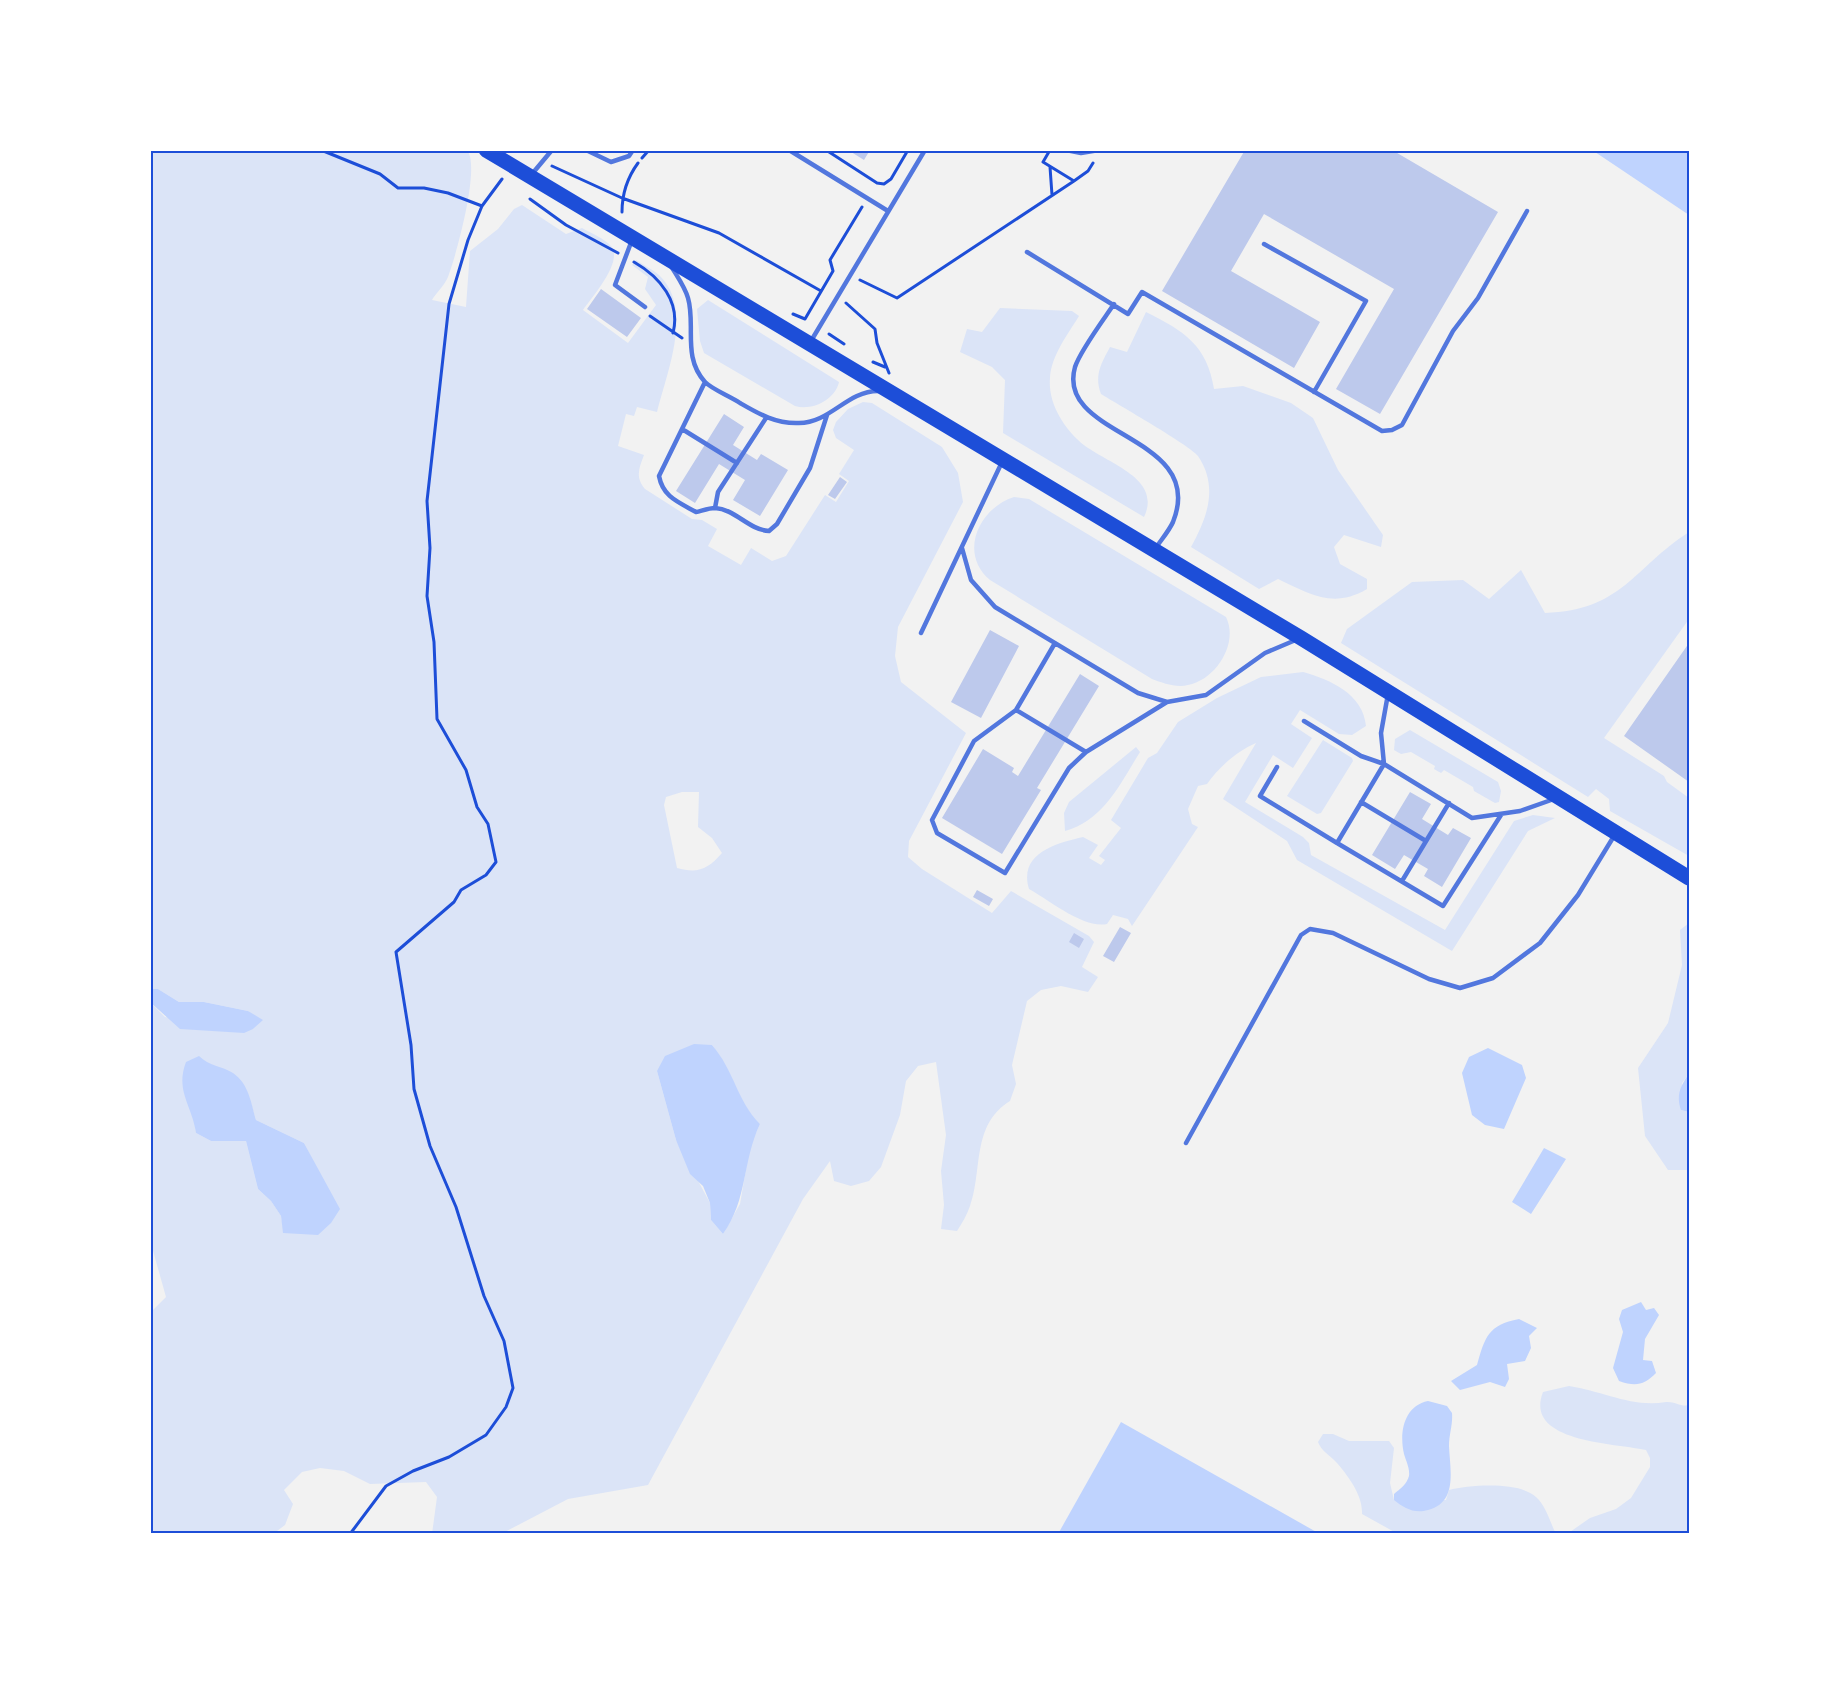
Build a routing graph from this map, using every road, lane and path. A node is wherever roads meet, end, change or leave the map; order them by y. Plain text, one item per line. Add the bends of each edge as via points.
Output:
1 (321, 150) edge
2 (486, 150) edge
3 (552, 150) edge
4 (586, 150) edge
5 (633, 150) edge
6 (649, 150) edge
7 (789, 150) edge
8 (826, 150) edge
9 (909, 150) edge
10 (925, 150) edge
11 (1050, 150) edge
12 (1066, 150) edge
13 (1099, 150) edge
14 (1094, 160) dead end
15 (542, 161) junction
16 (512, 165) junction
17 (1050, 166) junction
18 (530, 176) junction
19 (1074, 181) junction
20 (877, 183) junction
21 (1052, 195) junction
22 (622, 198) junction
23 (868, 198) junction
24 (530, 199) dead end
25 (482, 206) junction
26 (888, 211) junction
27 (1527, 211) dead end
28 (622, 214) dead end
29 (566, 225) dead end
30 (632, 237) junction
31 (1264, 244) dead end
32 (1027, 252) dead end
33 (659, 253) junction
34 (856, 287) dead end
35 (821, 291) junction
36 (851, 295) dead end
37 (846, 303) junction
38 (1114, 304) junction
39 (645, 307) joint
40 (840, 313) dead end
41 (787, 332) junction
42 (829, 334) dead end
43 (689, 340) junction
44 (808, 345) junction
45 (825, 354) junction
46 (891, 375) dead end
47 (705, 382) junction
48 (886, 390) junction
49 (1314, 392) junction
50 (827, 415) junction
51 (766, 418) junction
52 (682, 429) junction
53 (1003, 460) junction
54 (736, 463) junction
55 (715, 508) junction
56 (962, 548) junction
57 (1154, 550) junction
58 (921, 633) dead end
59 (1300, 638) junction
60 (1055, 643) junction
61 (1388, 692) junction
62 (1167, 702) junction
63 (1016, 710) junction
64 (1304, 721) dead end
65 (1086, 752) junction
66 (1384, 764) junction
67 (1277, 767) dead end
68 (1560, 797) junction
69 (1361, 802) junction
70 (1449, 803) junction
71 (1501, 815) junction
72 (1617, 833) junction
73 (1426, 841) junction
74 (1337, 843) junction
75 (1689, 878) edge
76 (1402, 881) junction
77 (1186, 1143) dead end
78 (350, 1534) edge

1 - 25 path via 380,174 398,188 448,193
2 - 16 main road
3 - 15 lane
4 - 5 lane via 611,162 629,156
6 - 22 path via 630,174
7 - 23 lane
8 - 20 path
9 - 20 path via 891,179
10 - 26 lane
11 - 17 path via 1044,162
12 - 13 lane
14 - 19 path via 1088,171
15 - 18 lane
15 - 22 path
16 - 18 main road
16 - 25 path
17 - 19 path
17 - 21 path
18 - 30 main road
19 - 21 path
20 - 23 path
21 - 34 path via 897,298 861,279
22 - 28 path
22 - 35 path via 719,233
23 - 26 lane
23 - 35 path via 830,260 833,271
24 - 29 path
25 - 78 path via 449,304 427,501 427,596 434,642 437,719 466,770 477,807 488,824 496,862 396,952 414,1089 430,1146 504,1341 513,1388 506,1407 486,1435 386,1486
26 - 44 lane
27 - 49 lane via 1478,298 1453,331 1402,424 1382,431
30 - 33 main road
30 - 39 lane via 615,285
31 - 49 lane via 1366,301
32 - 38 lane
33 - 41 main road
33 - 43 lane via 688,299
35 - 41 path via 805,319
36 - 37 path
37 - 40 path
37 - 46 path via 875,329
38 - 49 lane via 1128,314 1142,292
38 - 57 lane via 1075,367 1075,384 1080,402 1090,413 1156,454 1172,474 1178,496 1173,522
39 - 43 path via 648,315 675,335
41 - 44 main road
42 - 45 path
43 - 47 lane via 694,362
44 - 45 main road
45 - 48 main road
47 - 51 lane
47 - 52 lane
48 - 50 lane via 866,391
48 - 53 main road
50 - 51 lane via 801,424
50 - 55 lane via 810,468 769,531 758,530
51 - 54 lane
52 - 54 lane
52 - 55 lane via 659,476 661,488 667,497 696,512
53 - 56 lane
53 - 57 main road
54 - 55 lane via 718,492
56 - 58 lane
56 - 60 lane via 972,580 995,607
57 - 59 main road
59 - 61 main road
59 - 62 lane via 1265,653 1206,695
60 - 62 lane via 1138,693
60 - 63 lane
61 - 66 lane via 1382,733
61 - 68 main road
62 - 65 lane
63 - 65 lane
63 - 65 lane via 974,741 932,820 937,833 985,862 1005,873 1069,768
64 - 66 lane via 1361,756
66 - 69 lane
66 - 70 lane
67 - 74 lane via 1260,796
68 - 71 lane
68 - 72 main road
69 - 73 lane
69 - 74 lane
70 - 71 lane via 1472,818
70 - 73 lane
71 - 76 lane via 1443,906
72 - 75 main road
72 - 77 lane via 1578,895 1540,943 1493,978 1460,988 1429,979 1333,933 1310,929 1301,935
73 - 76 lane
74 - 76 lane

